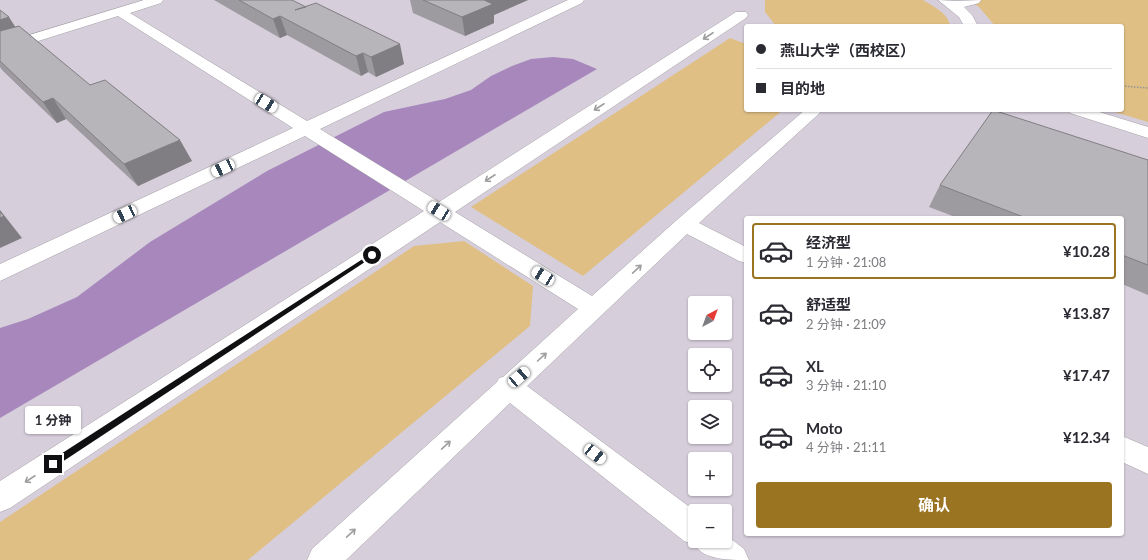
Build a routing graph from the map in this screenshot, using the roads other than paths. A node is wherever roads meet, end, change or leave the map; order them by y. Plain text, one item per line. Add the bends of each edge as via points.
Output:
1 (157, 0) edge
2 (578, 0) edge
3 (975, 0) edge
4 (950, 3) edge
5 (120, 12) junction
6 (743, 14) edge
7 (970, 24) edge
8 (0, 49) edge
9 (813, 112) edge
10 (1082, 112) edge
11 (1115, 112) edge
12 (1148, 122) edge
13 (306, 128) junction
14 (1148, 133) edge
15 (439, 211) junction
16 (685, 224) junction
17 (744, 255) edge
18 (0, 273) edge
19 (595, 309) junction
20 (508, 386) junction
21 (1124, 449) edge
22 (1148, 462) edge
23 (0, 498) edge
24 (688, 525) edge
25 (718, 548) edge
26 (322, 560) edge
27 (733, 560) edge

1 - 5 street
2 - 13 street
3 - 4 street
4 - 7 street
5 - 8 street
5 - 13 street
6 -> 15 street
9 - 16 street
10 - 14 street
11 - 12 street
13 - 15 street
13 - 18 street
15 - 19 street
15 -> 23 street
16 - 17 street
19 -> 16 street
20 -> 19 street
20 - 24 street
26 -> 20 street
21 - 22 street
25 - 27 street

